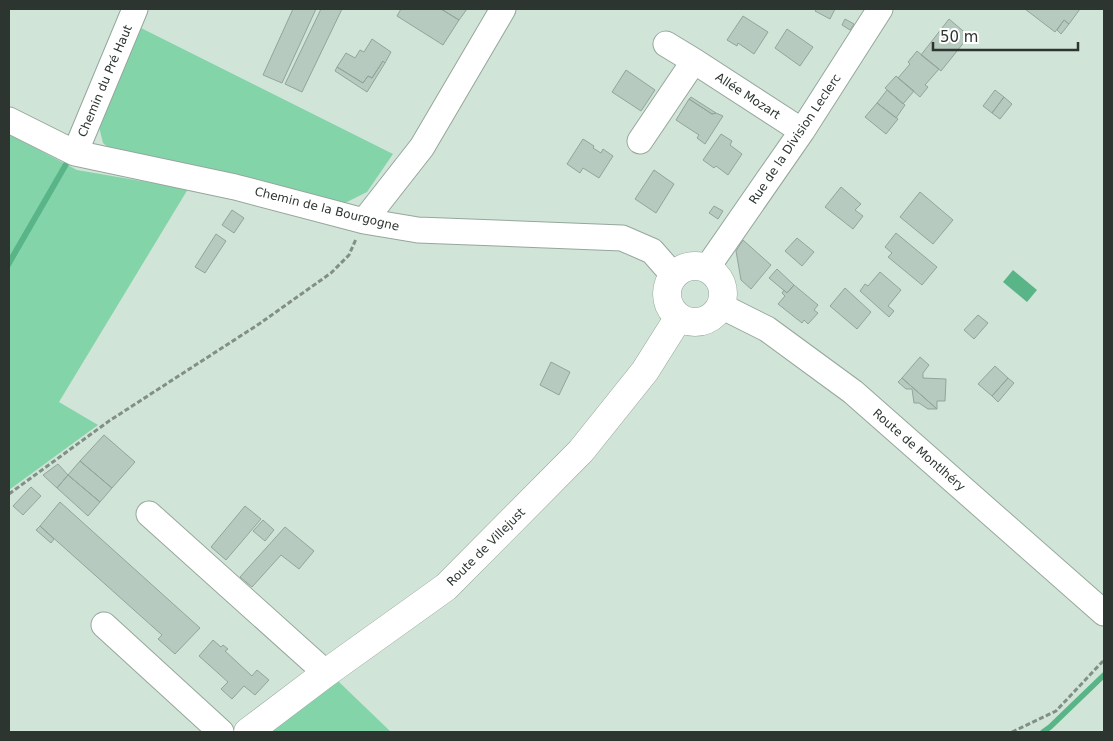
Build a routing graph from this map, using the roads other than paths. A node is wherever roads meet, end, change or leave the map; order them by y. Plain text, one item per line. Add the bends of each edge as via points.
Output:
1 (135, 9) edge
2 (503, 9) edge
3 (880, 9) edge
4 (666, 44) dead end
5 (694, 61) junction
6 (9, 120) edge
7 (802, 131) junction
8 (640, 141) dead end
9 (75, 153) junction
10 (364, 221) junction
11 (707, 268) junction
12 (674, 276) junction
13 (721, 306) junction
14 (679, 316) junction
15 (149, 514) dead end
16 (1104, 613) edge
17 (104, 625) dead end
18 (326, 673) junction
19 (221, 732) edge
20 (248, 732) edge

1 - 9 street, Chemin du Pré Haut
2 - 10 street via 422,147
3 - 7 street, Rue de la Division Leclerc
4 - 5 street, Allée Mozart
5 - 7 street, Allée Mozart
5 - 8 street
6 - 9 street, Chemin de la Bourgogne
7 - 11 street, Rue de la Division Leclerc
9 - 10 street, Chemin de la Bourgogne via 235,187
10 - 12 street, Chemin de la Bourgogne via 418,230 622,238 652,251
11 - 12 main road via 688,266
11 - 13 main road via 722,284
12 - 14 main road via 668,286 668,300
13 - 14 main road via 706,320 696,322
13 - 16 street, Route de Montlhéry via 767,329 853,392
14 - 18 main road, Route de Villejust via 645,372 581,451 446,587
15 - 18 street
17 - 19 street
18 - 20 main road, Route de Villejust

